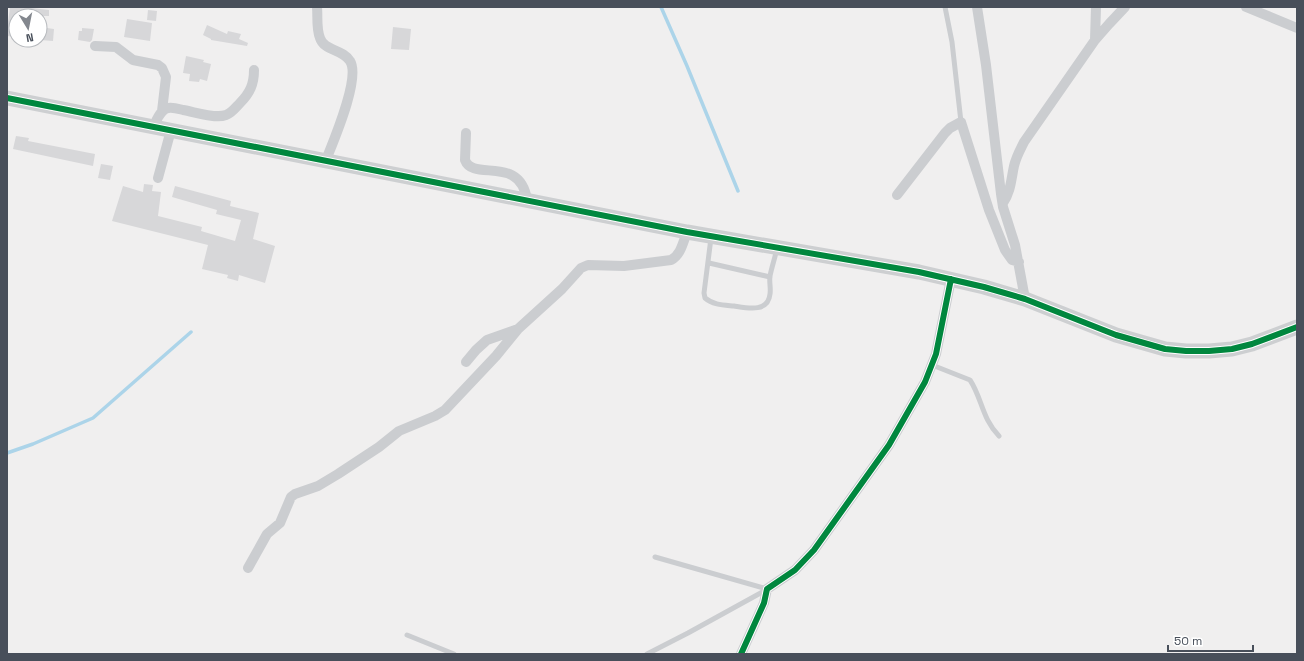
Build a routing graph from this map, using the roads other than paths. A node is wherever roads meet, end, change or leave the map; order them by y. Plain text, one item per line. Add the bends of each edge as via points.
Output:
1 (317, 7) edge
2 (945, 7) edge
3 (977, 7) edge
4 (1096, 7) edge
5 (1125, 7) edge
6 (1246, 7) edge
7 (1297, 28) edge
8 (1095, 40) junction
9 (95, 46) dead end
10 (254, 70) dead end
11 (7, 98) edge
12 (162, 111) junction
13 (961, 122) junction
14 (153, 127) junction
15 (171, 130) junction
16 (466, 133) dead end
17 (326, 160) junction
18 (158, 178) dead end
19 (897, 195) dead end
20 (527, 200) junction
21 (1003, 203) junction
22 (687, 232) junction
23 (712, 236) junction
24 (777, 247) junction
25 (1019, 262) junction
26 (709, 263) junction
27 (770, 277) junction
28 (951, 279) junction
29 (1025, 299) junction
30 (1297, 327) edge
31 (518, 329) junction
32 (466, 362) dead end
33 (932, 365) junction
34 (999, 436) dead end
35 (655, 557) dead end
36 (248, 568) dead end
37 (767, 589) junction
38 (407, 635) dead end
39 (454, 654) edge
40 (647, 654) edge
41 (741, 654) edge

1 - 17 street via 319,36 322,43 345,55 350,60 354,73 340,125
2 - 13 lane via 952,42
3 - 21 street
4 - 8 street
5 - 8 street
6 - 7 street
8 - 21 street via 1024,142 1016,157 1009,193
9 - 12 street via 116,47 133,60 162,68 166,77
10 - 12 street via 252,88 242,102 224,116 172,108
11 - 14 street
12 - 14 street
13 - 19 street via 945,133
13 - 25 street via 989,210 1005,250 1012,260
14 - 15 street
15 - 17 street
15 - 18 street
16 - 20 street via 466,164 513,176 523,184
17 - 20 street
20 - 22 street
21 - 25 street
22 - 23 street
22 - 31 street via 678,254 671,260 624,266 588,264 581,268
23 - 24 street
23 - 26 lane
24 - 27 lane
24 - 28 street
25 - 29 street
26 - 27 lane
26 - 27 lane via 705,298 717,304 753,308 764,306 770,297
28 - 29 street
28 - 33 street
29 - 30 street via 1116,335 1165,349 1209,352 1232,349
31 - 32 street via 487,340
31 - 36 street via 445,410 399,430 379,447 338,474 318,486 294,494 280,523 267,534
33 - 34 lane via 970,380 988,424
33 - 37 street via 889,446 814,550 795,570
35 - 37 lane
37 - 40 lane
37 - 41 street via 764,603
38 - 39 lane

